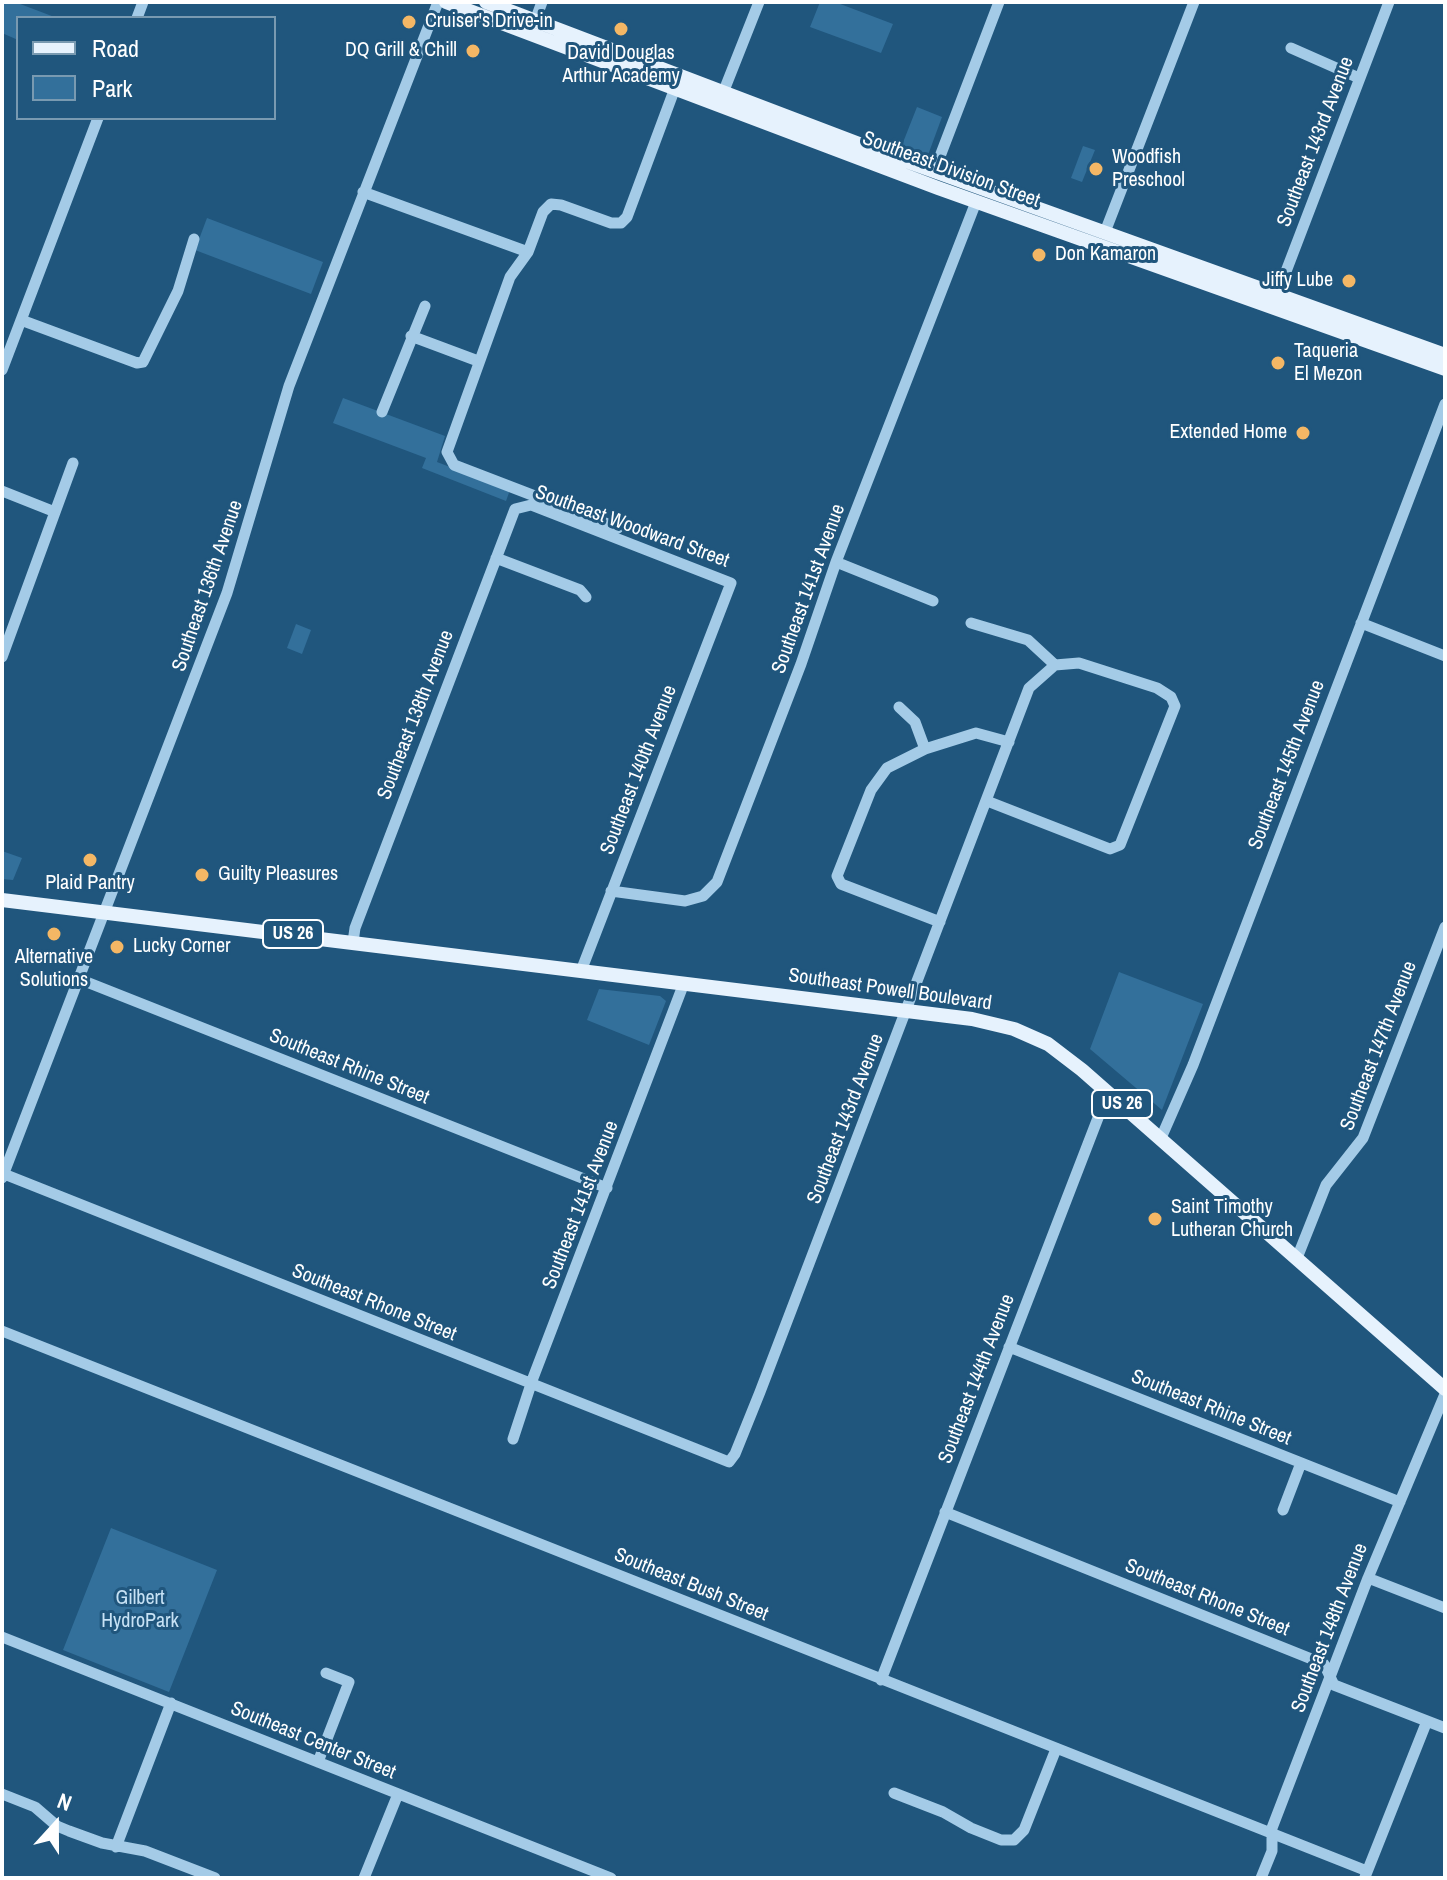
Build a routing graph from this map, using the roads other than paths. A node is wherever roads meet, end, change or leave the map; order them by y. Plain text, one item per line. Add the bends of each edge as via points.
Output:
1 (438, 2) edge
2 (446, 2) edge
3 (486, 2) edge
4 (542, 2) edge
5 (759, 2) edge
6 (999, 2) edge
7 (1194, 2) edge
8 (1389, 2) edge
9 (535, 21) junction
10 (1291, 48) dead end
11 (1359, 78) junction
12 (675, 88) junction
13 (721, 99) junction
14 (97, 120) edge
15 (886, 169) junction
16 (934, 172) junction
17 (363, 192) junction
18 (980, 196) junction
19 (1105, 232) junction
20 (194, 239) dead end
21 (528, 252) junction
22 (1231, 292) junction
23 (1277, 295) junction
24 (425, 306) dead end
25 (21, 320) junction
26 (411, 336) junction
27 (1445, 355) edge
28 (478, 361) junction
29 (1445, 369) edge
30 (2, 370) edge
31 (1445, 404) edge
32 (382, 412) dead end
33 (73, 463) dead end
34 (2, 491) edge
35 (521, 505) joint
36 (55, 512) junction
37 (618, 528) dead end
38 (496, 558) junction
39 (836, 562) junction
40 (731, 583) joint
41 (586, 597) dead end
42 (933, 601) dead end
43 (971, 623) dead end
44 (1361, 623) junction
45 (1445, 656) edge
46 (2, 657) edge
47 (1055, 665) junction
48 (899, 707) dead end
49 (1009, 742) junction
50 (925, 749) junction
51 (987, 801) junction
52 (2, 890) edge
53 (611, 891) junction
54 (2, 900) edge
55 (106, 909) junction
56 (940, 922) junction
57 (1445, 927) edge
58 (353, 942) junction
59 (581, 971) junction
60 (79, 979) junction
61 (684, 983) junction
62 (907, 1011) junction
63 (1108, 1092) junction
64 (1161, 1138) junction
65 (3, 1176) edge
66 (607, 1188) junction
67 (1297, 1258) junction
68 (2, 1331) edge
69 (1009, 1347) junction
70 (532, 1385) junction
71 (1445, 1392) edge
72 (513, 1439) dead end
73 (732, 1460) joint
74 (1301, 1463) junction
75 (1400, 1502) junction
76 (1283, 1510) dead end
77 (945, 1512) junction
78 (1368, 1578) junction
79 (1445, 1608) edge
80 (2, 1637) edge
81 (326, 1673) dead end
82 (1330, 1676) junction
83 (881, 1680) junction
84 (171, 1703) junction
85 (1427, 1721) junction
86 (1445, 1728) edge
87 (1056, 1749) junction
88 (318, 1762) junction
89 (894, 1793) dead end
90 (2, 1794) edge
91 (398, 1794) junction
92 (1272, 1835) junction
93 (116, 1847) junction
94 (1366, 1875) edge
95 (215, 1878) edge
96 (364, 1878) edge
97 (611, 1878) edge
98 (1261, 1878) edge

1 - 17 street, Southeast 136th Avenue
2 - 12 main road, Southeast Division Street
3 - 9 main road, Southeast Division Street
4 - 9 street
5 - 13 street
6 - 16 street
7 - 19 street
8 - 11 street, Southeast 143rd Avenue
9 - 13 main road, Southeast Division Street
10 - 11 street
11 - 23 street, Southeast 143rd Avenue
12 - 13 main road, Southeast Division Street
12 - 21 street via 627,217 611,223 551,204
13 - 15 main road, Southeast Division Street
13 - 16 main road, Southeast Division Street
14 - 25 street
15 - 16 main road via 930,177
15 - 18 main road, Southeast Division Street
16 - 18 main road, Southeast Division Street
17 - 21 street
17 - 55 street, Southeast 136th Avenue via 281,411 238,563
18 - 19 main road, Southeast Division Street
18 - 22 main road, Southeast Division Street
18 - 39 street, Southeast 141st Avenue
19 - 23 main road, Southeast Division Street
20 - 25 street via 148,358 137,363
21 - 28 street via 510,277
22 - 23 main road
22 - 29 main road, Southeast Division Street
23 - 27 main road, Southeast Division Street
24 - 26 street
25 - 30 street
26 - 28 street
26 - 32 street
28 - 37 street, Southeast Woodward Street via 451,434 449,459 454,465
31 - 44 street, Southeast 145th Avenue
33 - 36 street
34 - 36 street
35 - 38 street, Southeast 138th Avenue
35 - 40 street, Southeast Woodward Street
36 - 46 street
38 - 41 street via 580,590
38 - 58 street, Southeast 138th Avenue
39 - 42 street
39 - 53 street, Southeast 141st Avenue via 717,882 703,896 685,901
40 - 53 street, Southeast 140th Avenue
43 - 47 street via 1028,640
44 - 45 street
44 - 64 street, Southeast 145th Avenue
47 - 49 street, Southeast 143rd Avenue via 1029,688
47 - 51 street via 1079,663 1157,688 1175,706 1126,838 1110,849
48 - 50 street via 915,722
49 - 50 street via 976,733
49 - 51 street, Southeast 143rd Avenue
50 - 56 street via 877,778 837,876 841,884
51 - 56 street, Southeast 143rd Avenue
52 - 55 main road, Southeast Powell Boulevard / US 26
53 - 59 street, Southeast 140th Avenue
54 - 55 main road, Southeast Powell Boulevard / US 26
55 - 58 main road, Southeast Powell Boulevard / US 26 via 186,924
55 - 60 street, Southeast 136th Avenue
56 - 62 street, Southeast 143rd Avenue
57 - 67 street, Southeast 147th Avenue via 1363,1138 1326,1185
58 - 59 main road, Southeast Powell Boulevard / US 26
59 - 61 main road, Southeast Powell Boulevard / US 26
60 - 65 street, Southeast 136th Avenue
60 - 66 street, Southeast Rhine Street
61 - 62 main road, Southeast Powell Boulevard / US 26
61 - 66 street, Southeast 141st Avenue
62 - 63 main road, Southeast Powell Boulevard / US 26 via 991,1022 1027,1034 1066,1057
62 - 73 street, Southeast 143rd Avenue
63 - 64 main road, Southeast Powell Boulevard / US 26
63 - 69 street, Southeast 144th Avenue
64 - 67 main road, Southeast Powell Boulevard / US 26
65 - 70 street, Southeast Rhone Street
66 - 70 street, Southeast 141st Avenue
67 - 71 main road, Southeast Powell Boulevard / US 26
68 - 83 street, Southeast Bush Street
69 - 74 street, Southeast Rhine Street
69 - 77 street, Southeast 144th Avenue
70 - 72 street, Southeast 141st Avenue
70 - 73 street, Southeast Rhone Street via 715,1459
71 - 75 street, Southeast 148th Avenue
74 - 75 street, Southeast Rhine Street
74 - 76 street
75 - 78 street, Southeast 148th Avenue
77 - 82 street, Southeast Rhone Street via 1324,1664
77 - 83 street, Southeast 144th Avenue
78 - 79 street
78 - 82 street, Southeast 148th Avenue
80 - 84 street, Southeast Center Street
81 - 88 street via 349,1682
82 - 85 street, Southeast Rhone Street via 1334,1685
82 - 92 street, Southeast 148th Avenue
83 - 87 street, Southeast Bush Street
84 - 88 street, Southeast Center Street
84 - 93 street
85 - 86 street, Southeast Rhone Street
85 - 94 street
87 - 89 street via 1024,1830 1014,1840 981,1832
87 - 92 street, Southeast Bush Street
88 - 91 street, Southeast Center Street
90 - 93 street via 35,1807 57,1826
91 - 96 street
91 - 97 street, Southeast Center Street
92 - 94 street, Southeast Bush Street
92 - 98 street, Southeast 148th Avenue
93 - 95 street via 145,1851

